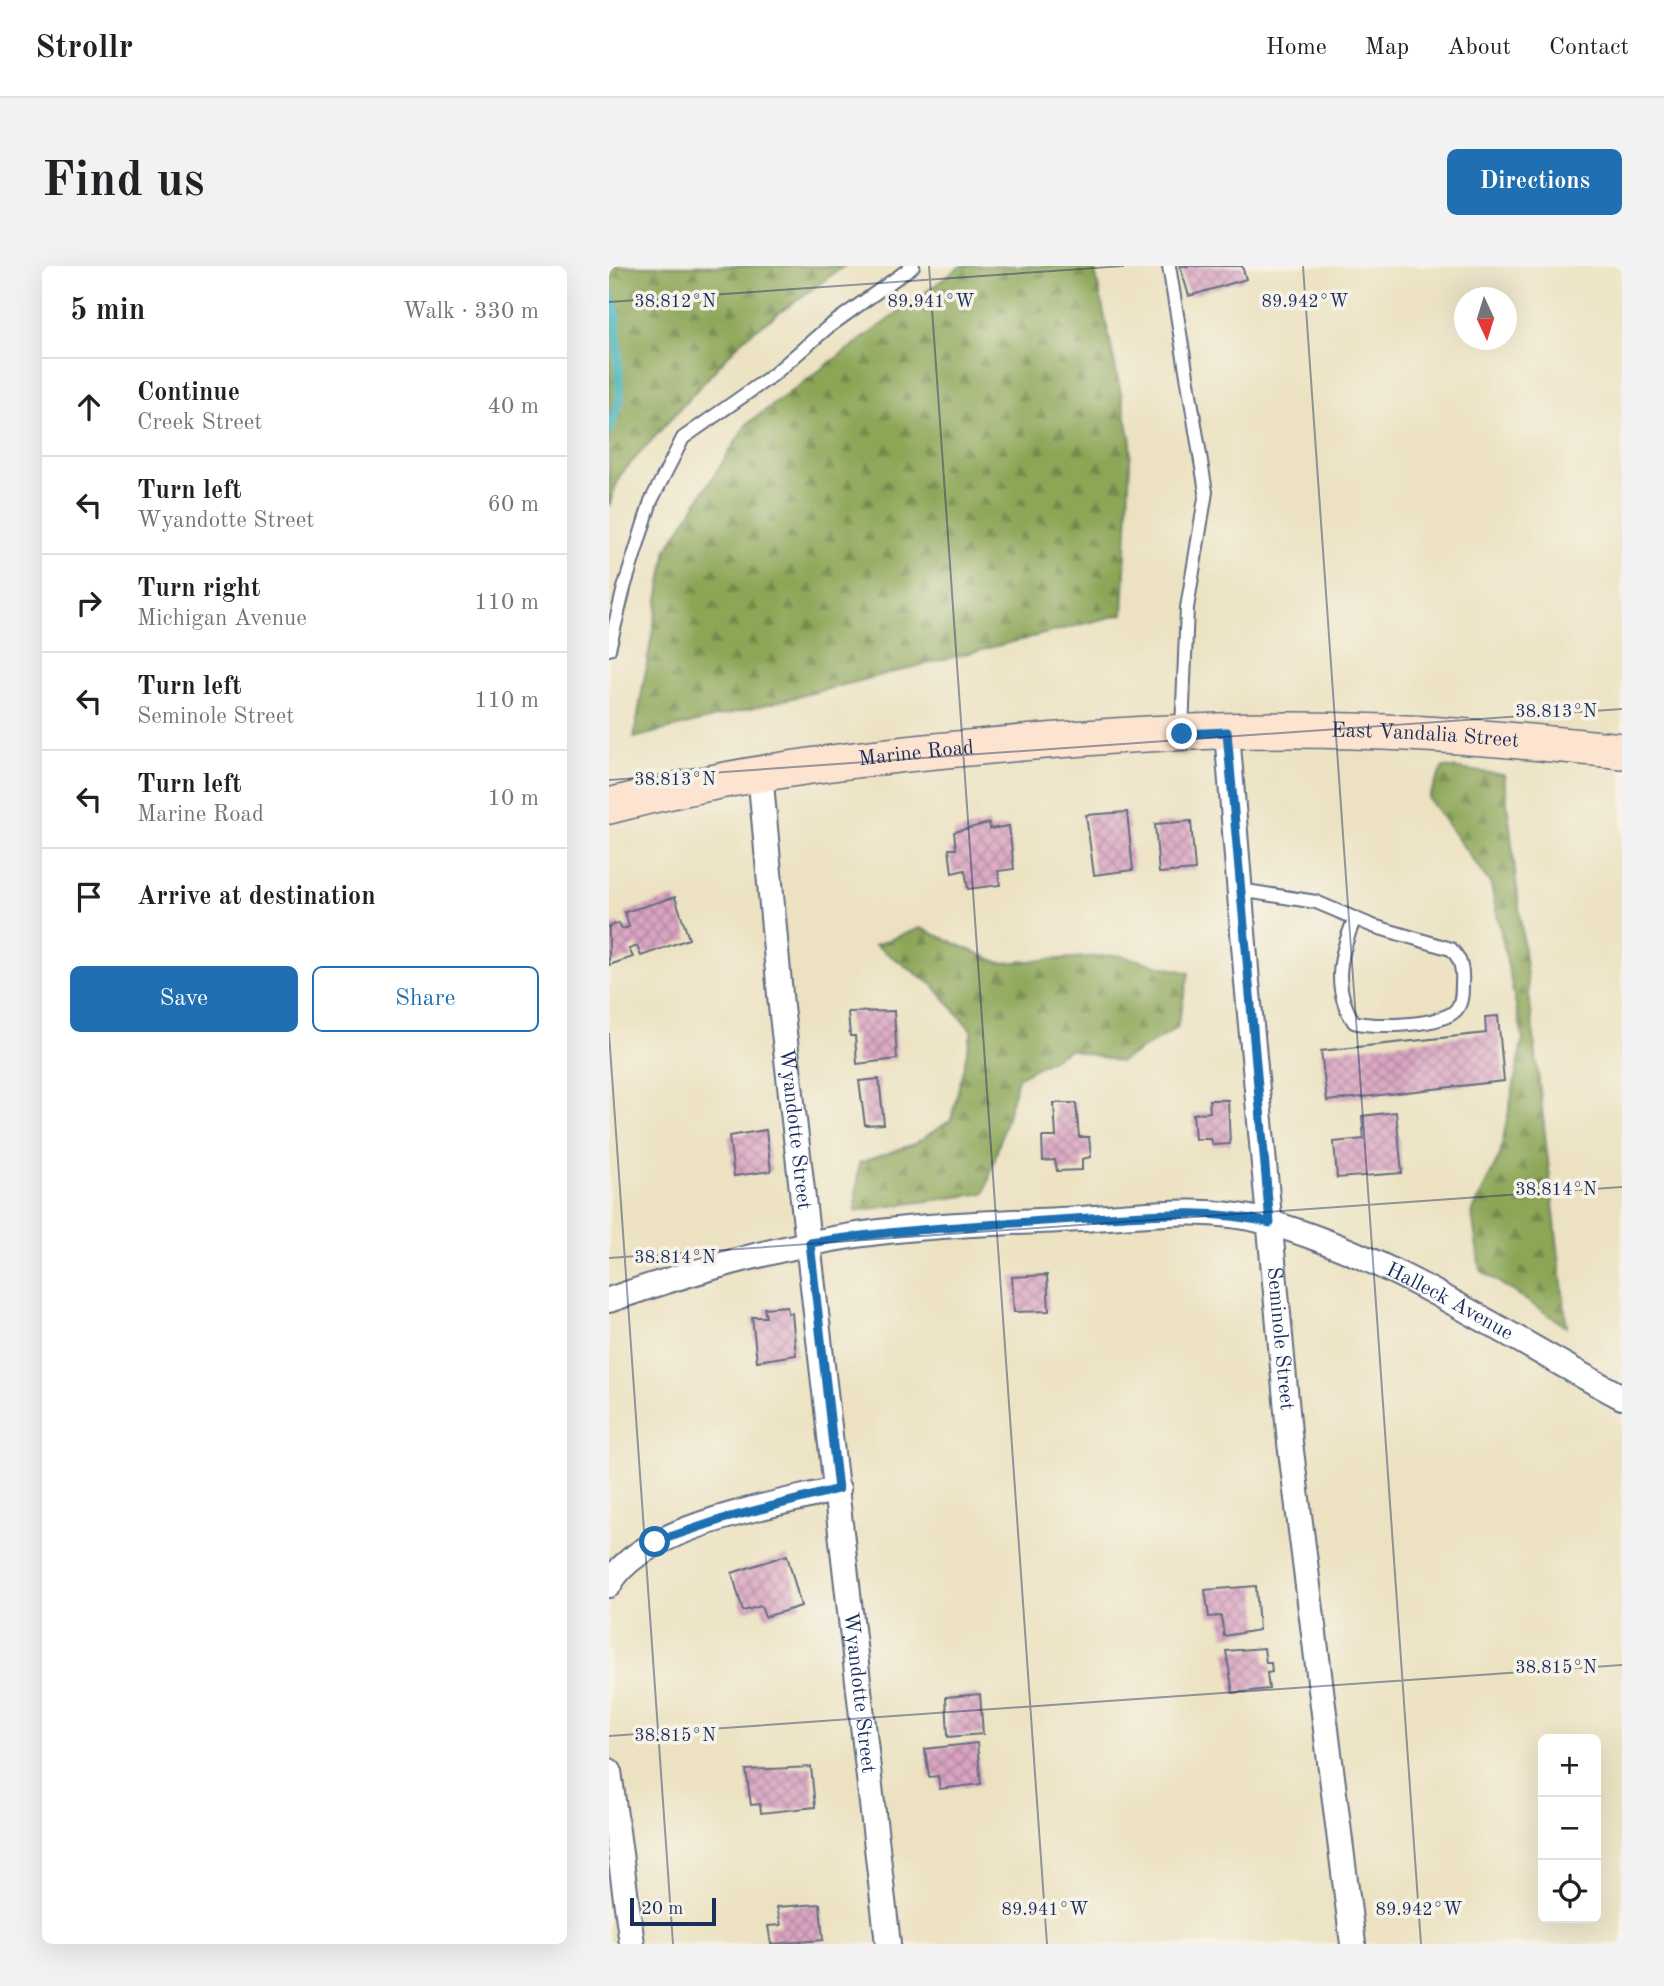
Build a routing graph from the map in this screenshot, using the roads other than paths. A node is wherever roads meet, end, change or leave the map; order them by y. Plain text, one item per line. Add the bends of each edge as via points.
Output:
1 (913, 266) edge
2 (1169, 266) edge
3 (609, 649) edge
4 (1227, 732) junction
5 (1182, 734) junction
6 (1622, 751) edge
7 (760, 772) junction
8 (609, 806) edge
9 (1240, 890) junction
10 (1355, 918) junction
11 (1270, 1223) junction
12 (810, 1243) junction
13 (609, 1300) edge
14 (1622, 1396) edge
15 (838, 1489) junction
16 (609, 1585) edge
17 (609, 1771) edge
18 (632, 1944) edge
19 (888, 1944) edge
20 (1353, 1944) edge

1 - 3 lane via 683,438 652,501
2 - 5 lane via 1206,492 1187,608
4 - 5 main road, Marine Road
4 - 6 main road, East Vandalia Street via 1352,730
4 - 9 street, Seminole Street
5 - 7 main road, Marine Road via 1072,738
7 - 8 main road, Marine Road
7 - 12 street, Wyandotte Street via 781,1006
9 - 10 lane via 1316,902
9 - 11 street, Seminole Street
10 - 10 lane via 1451,949 1459,958 1462,975 1460,1004 1454,1013 1395,1025 1354,1022 1345,1005 1338,968
11 - 12 street, Halleck Avenue via 1239,1215 1189,1213 917,1228
11 - 14 street, Halleck Avenue via 1347,1250 1417,1283
11 - 20 street, Seminole Street via 1290,1443
12 - 13 street, Halleck Avenue
12 - 15 street, Wyandotte Street
15 - 16 street via 655,1542 635,1554
15 - 19 street, Wyandotte Street
17 - 18 street

